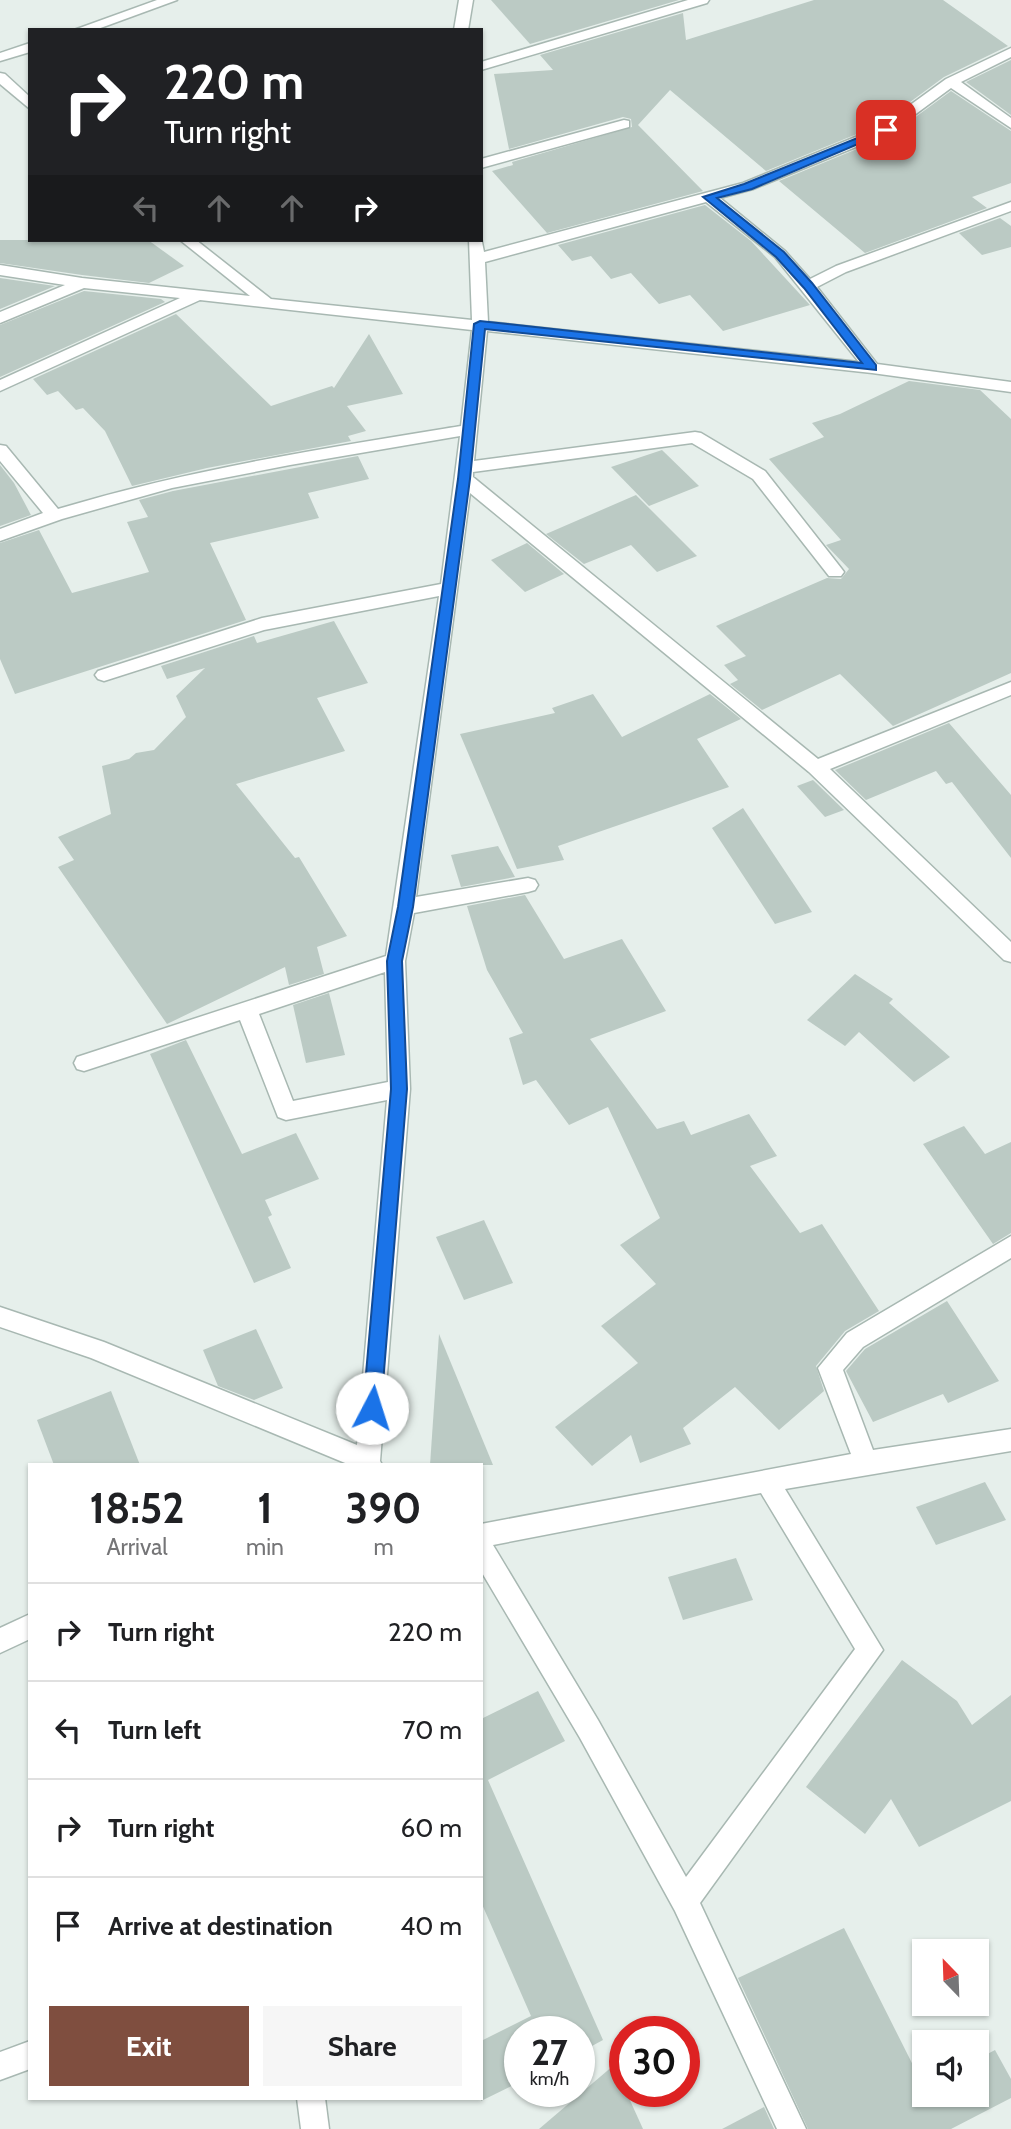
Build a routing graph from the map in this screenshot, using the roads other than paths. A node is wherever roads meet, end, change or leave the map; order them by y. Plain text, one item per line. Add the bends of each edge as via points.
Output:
1 (170, 0) edge
2 (466, 0) edge
3 (702, 0) edge
4 (87, 28) edge
5 (461, 28) edge
6 (28, 48) edge
7 (1011, 52) edge
8 (0, 57) edge
9 (483, 65) edge
10 (0, 77) edge
11 (951, 82) junction
12 (28, 103) edge
13 (624, 124) dead end
14 (1011, 124) edge
15 (483, 163) edge
16 (709, 197) junction
17 (1011, 206) edge
18 (190, 242) edge
19 (477, 249) edge
20 (0, 270) edge
21 (82, 283) junction
22 (808, 286) junction
23 (199, 295) junction
24 (265, 301) junction
25 (0, 318) edge
26 (480, 324) junction
27 (872, 368) junction
28 (0, 386) edge
29 (1005, 386) edge
30 (1011, 400) edge
31 (468, 430) junction
32 (0, 450) edge
33 (465, 473) junction
34 (53, 514) junction
35 (0, 535) edge
36 (835, 572) dead end
37 (449, 587) junction
38 (103, 675) dead end
39 (1011, 688) edge
40 (816, 766) junction
41 (528, 885) dead end
42 (405, 907) junction
43 (1011, 954) edge
44 (395, 961) junction
45 (246, 1008) junction
46 (84, 1063) dead end
47 (399, 1089) junction
48 (1011, 1246) edge
49 (0, 1317) edge
50 (1011, 1440) edge
51 (866, 1462) junction
52 (364, 1463) edge
53 (366, 1463) edge
54 (766, 1482) junction
55 (483, 1536) edge
56 (483, 1551) edge
57 (28, 1627) edge
58 (0, 1641) edge
59 (685, 1901) junction
60 (28, 2056) edge
61 (0, 2066) edge
62 (311, 2100) edge
63 (315, 2129) edge
64 (792, 2129) edge

1 - 4 street
2 - 5 street
3 - 9 street
6 - 8 street
7 - 11 street
10 - 12 street
11 - 14 street
11 - 16 street via 886,130 748,186
13 - 15 street
16 - 19 street
16 - 22 street via 780,254
17 - 22 street via 841,269
18 - 24 street
19 - 26 street
20 - 21 street
21 - 23 street
21 - 25 street
22 - 27 street
23 - 24 street
23 - 28 street
24 - 26 street
26 - 27 street
26 - 31 street
27 - 29 street
29 - 30 street
31 - 33 street
31 - 34 street via 160,485
32 - 34 street
33 - 36 street via 695,437 759,475
33 - 37 street
33 - 40 street
34 - 35 street
37 - 38 street via 262,624
37 - 42 street
39 - 40 street
40 - 43 street
41 - 42 street
42 - 44 street
44 - 45 street
44 - 47 street
45 - 46 street
45 - 47 street via 286,1111
47 - 53 street
48 - 51 street via 855,1340 830,1368
49 - 52 street via 96,1349
50 - 51 street
51 - 54 street
54 - 55 street
54 - 59 street via 870,1650
56 - 59 street
57 - 58 street
59 - 64 street
60 - 61 street
62 - 63 street

